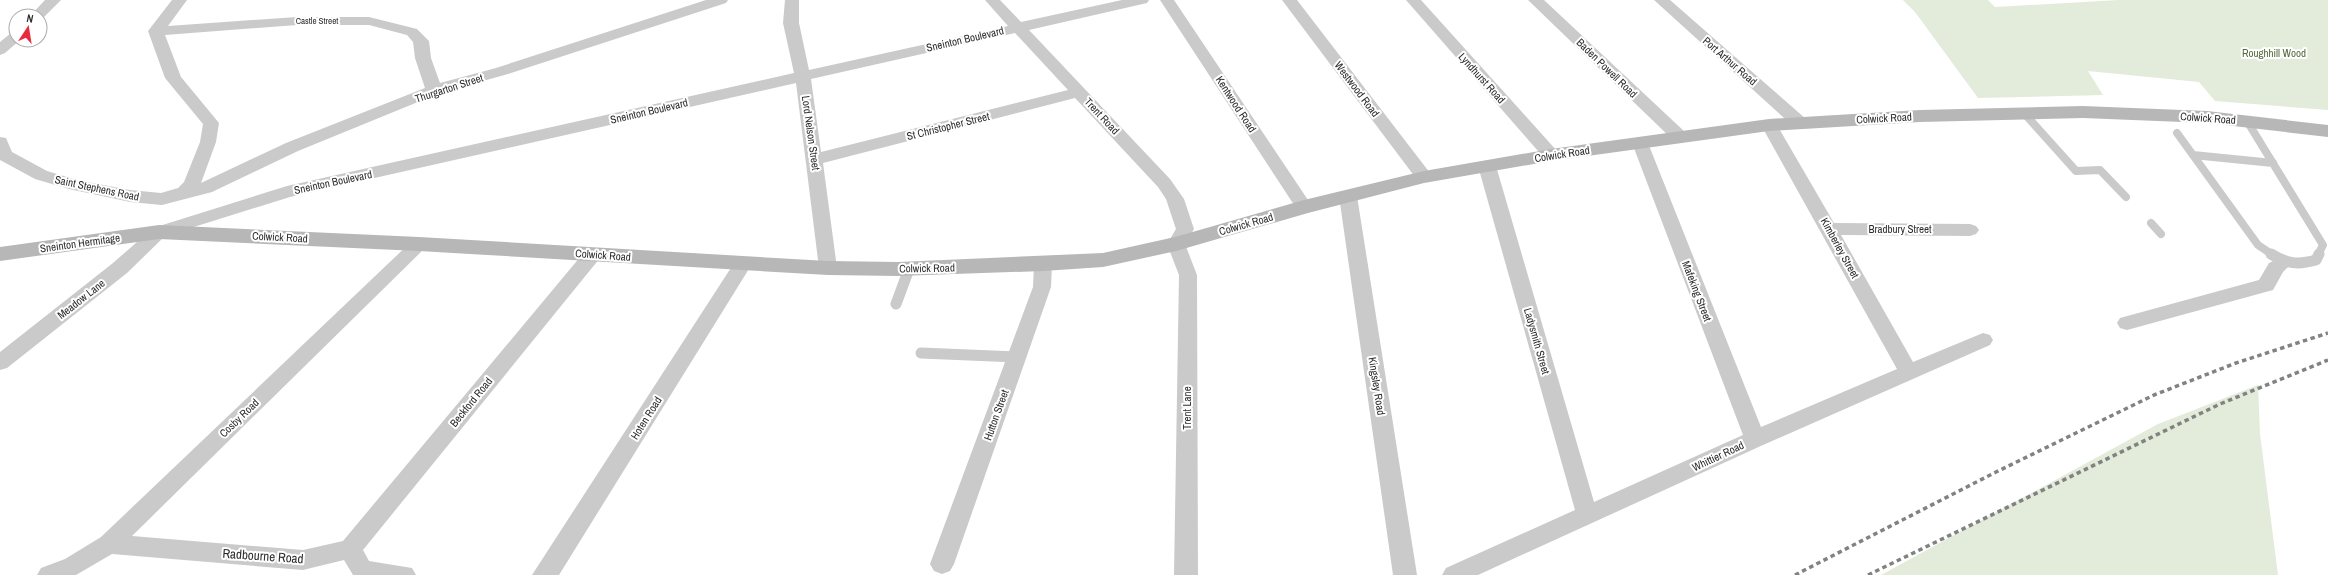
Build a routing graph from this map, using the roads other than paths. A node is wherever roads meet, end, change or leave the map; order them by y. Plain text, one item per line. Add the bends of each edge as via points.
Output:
1 (54, 0) edge
2 (180, 0) edge
3 (670, 0) edge
4 (721, 0) edge
5 (792, 0) edge
6 (992, 0) edge
7 (1142, 0) edge
8 (1167, 0) edge
9 (1289, 0) edge
10 (1413, 0) edge
11 (1535, 0) edge
12 (1661, 0) edge
13 (46, 8) edge
14 (670, 16) junction
15 (1018, 27) junction
16 (156, 31) junction
17 (8, 43) edge
18 (0, 50) edge
19 (802, 76) junction
20 (434, 90) junction
21 (1079, 92) junction
22 (2024, 113) junction
23 (2247, 121) junction
24 (1800, 123) junction
25 (1769, 125) junction
26 (2328, 131) edge
27 (2177, 133) dead end
28 (1679, 136) junction
29 (1640, 143) junction
30 (1, 151) edge
31 (1551, 155) junction
32 (2193, 155) junction
33 (816, 159) junction
34 (2273, 163) junction
35 (1488, 166) junction
36 (1424, 177) junction
37 (184, 192) junction
38 (1348, 196) junction
39 (2126, 198) dead end
40 (1304, 207) junction
41 (2151, 223) dead end
42 (1829, 229) junction
43 (1970, 230) dead end
44 (159, 232) junction
45 (2161, 234) dead end
46 (419, 244) junction
47 (1176, 244) junction
48 (0, 254) edge
49 (593, 254) junction
50 (2284, 262) junction
51 (743, 264) junction
52 (1043, 264) junction
53 (828, 268) junction
54 (909, 269) junction
55 (896, 304) dead end
56 (2127, 323) dead end
57 (1983, 340) dead end
58 (921, 353) dead end
59 (1017, 357) junction
60 (0, 363) edge
61 (1909, 372) junction
62 (1755, 439) junction
63 (1588, 515) junction
64 (109, 544) junction
65 (350, 549) junction
66 (942, 564) dead end
67 (546, 574) edge
68 (49, 575) edge
69 (404, 575) edge
70 (1186, 575) edge
71 (1405, 575) edge
72 (1454, 575) edge

1 - 13 street
2 - 16 street
3 - 14 street
4 - 14 street, Thurgarton Street
5 - 19 street, Lord Nelson Street via 791,23
6 - 15 street, Trent Road
7 - 15 street, Sneinton Boulevard
8 - 40 street, Kentwood Road
9 - 36 street, Westwood Road
10 - 31 street, Lyndhurst Road
11 - 28 street, Baden Powell Road
12 - 24 street, Port Arthur Road
14 - 20 street, Thurgarton Street via 502,71
15 - 19 street, Sneinton Boulevard
15 - 21 street, Trent Road
16 - 20 street, Castle Street via 290,21 369,21 412,32 421,41 423,58
16 - 37 street via 173,78 211,123 199,169 192,185
17 - 18 street
19 - 33 street, Lord Nelson Street
19 - 44 street, Sneinton Boulevard via 287,192
20 - 37 street, Thurgarton Street via 292,147 206,188
21 - 33 street, St Christopher Street
21 - 47 street, Trent Road via 1164,183 1175,199 1185,229
22 - 23 street, Colwick Road via 2168,115
22 - 24 street, Colwick Road
22 - 39 lane via 2076,171 2100,170
23 - 26 street, Colwick Road
23 - 34 lane
24 - 25 street, Colwick Road
25 - 28 street, Colwick Road
25 - 42 street, Kimberley Street
27 - 32 lane
28 - 29 street, Colwick Road
29 - 31 street, Colwick Road
29 - 62 street, Mafeking Street
30 - 37 street, Saint Stephens Road via 41,175 75,185 155,199 170,198
31 - 35 street, Colwick Road
32 - 34 lane
32 - 50 lane via 2258,244
33 - 53 street, Lord Nelson Street
34 - 50 lane via 2323,245 2316,260 2301,264
35 - 36 street, Colwick Road
35 - 63 street, Ladysmith Street
36 - 38 street, Colwick Road
38 - 40 street, Colwick Road
38 - 71 street, Kingsley Road
40 - 47 street, Colwick Road
41 - 45 lane
42 - 43 street, Bradbury Street
42 - 61 street, Kimberley Street
44 - 46 street, Colwick Road
44 - 48 street, Sneinton Hermitage
44 - 60 street, Meadow Lane via 120,268
46 - 49 street, Colwick Road
46 - 64 street, Cosby Road
47 - 52 street, Colwick Road via 1103,260
47 - 70 street, Trent Lane via 1188,275
49 - 51 street, Colwick Road
49 - 65 street, Beckford Road
50 - 56 street via 2276,268 2266,284
51 - 53 street, Colwick Road
51 - 67 street, Hoten Road
52 - 54 street, Colwick Road
52 - 59 street, Hutton Street via 1042,287
53 - 54 street, Colwick Road
54 - 55 lane
57 - 61 street, Whittier Road
58 - 59 lane
59 - 66 street, Hutton Street
61 - 62 street, Whittier Road
62 - 63 street, Whittier Road
63 - 72 street, Whittier Road
64 - 65 street, Radbourne Road via 303,560
64 - 68 street, Cosby Road via 73,566
65 - 69 street via 362,570

